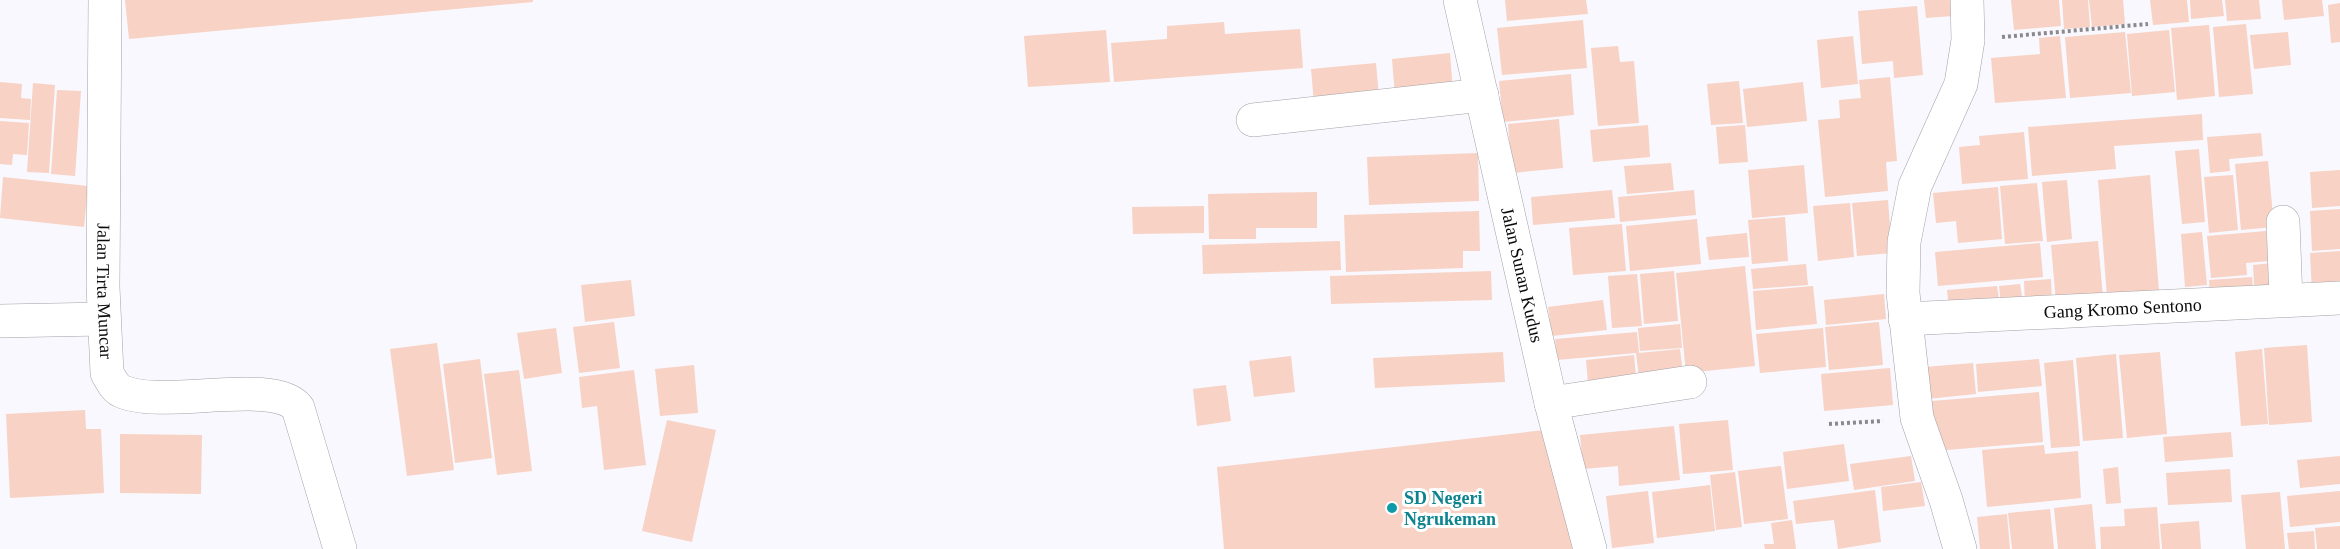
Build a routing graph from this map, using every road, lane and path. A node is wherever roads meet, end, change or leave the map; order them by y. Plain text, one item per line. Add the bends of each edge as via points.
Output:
1 (105, 0) edge
2 (1460, 0) edge
3 (1967, 0) edge
4 (2148, 24) dead end
5 (1968, 40) junction
6 (1482, 95) junction
7 (1253, 120) dead end
8 (2283, 222) dead end
9 (2340, 298) edge
10 (2286, 300) junction
11 (103, 319) junction
12 (1905, 319) junction
13 (0, 321) edge
14 (1690, 382) dead end
15 (1551, 403) junction
16 (1917, 418) junction
17 (1829, 424) dead end
18 (340, 549) edge
19 (1590, 549) edge
20 (1960, 549) edge

1 - 11 street, Jalan Tirta Muncar
2 - 6 street, Jalan Sunan Kudus
3 - 5 street
4 - 5 path
5 - 12 street via 1960,84 1915,186 1904,242
6 - 7 street
6 - 15 street, Jalan Sunan Kudus
8 - 10 street
9 - 10 street, Gang Kromo Sentono
10 - 12 street, Gang Kromo Sentono
11 - 13 street
11 - 18 street, Jalan Tirta Muncar via 107,373 122,391 160,396 270,395 292,400 302,418
12 - 16 street
14 - 15 street
15 - 19 street, Jalan Sunan Kudus
16 - 17 path
16 - 20 street

